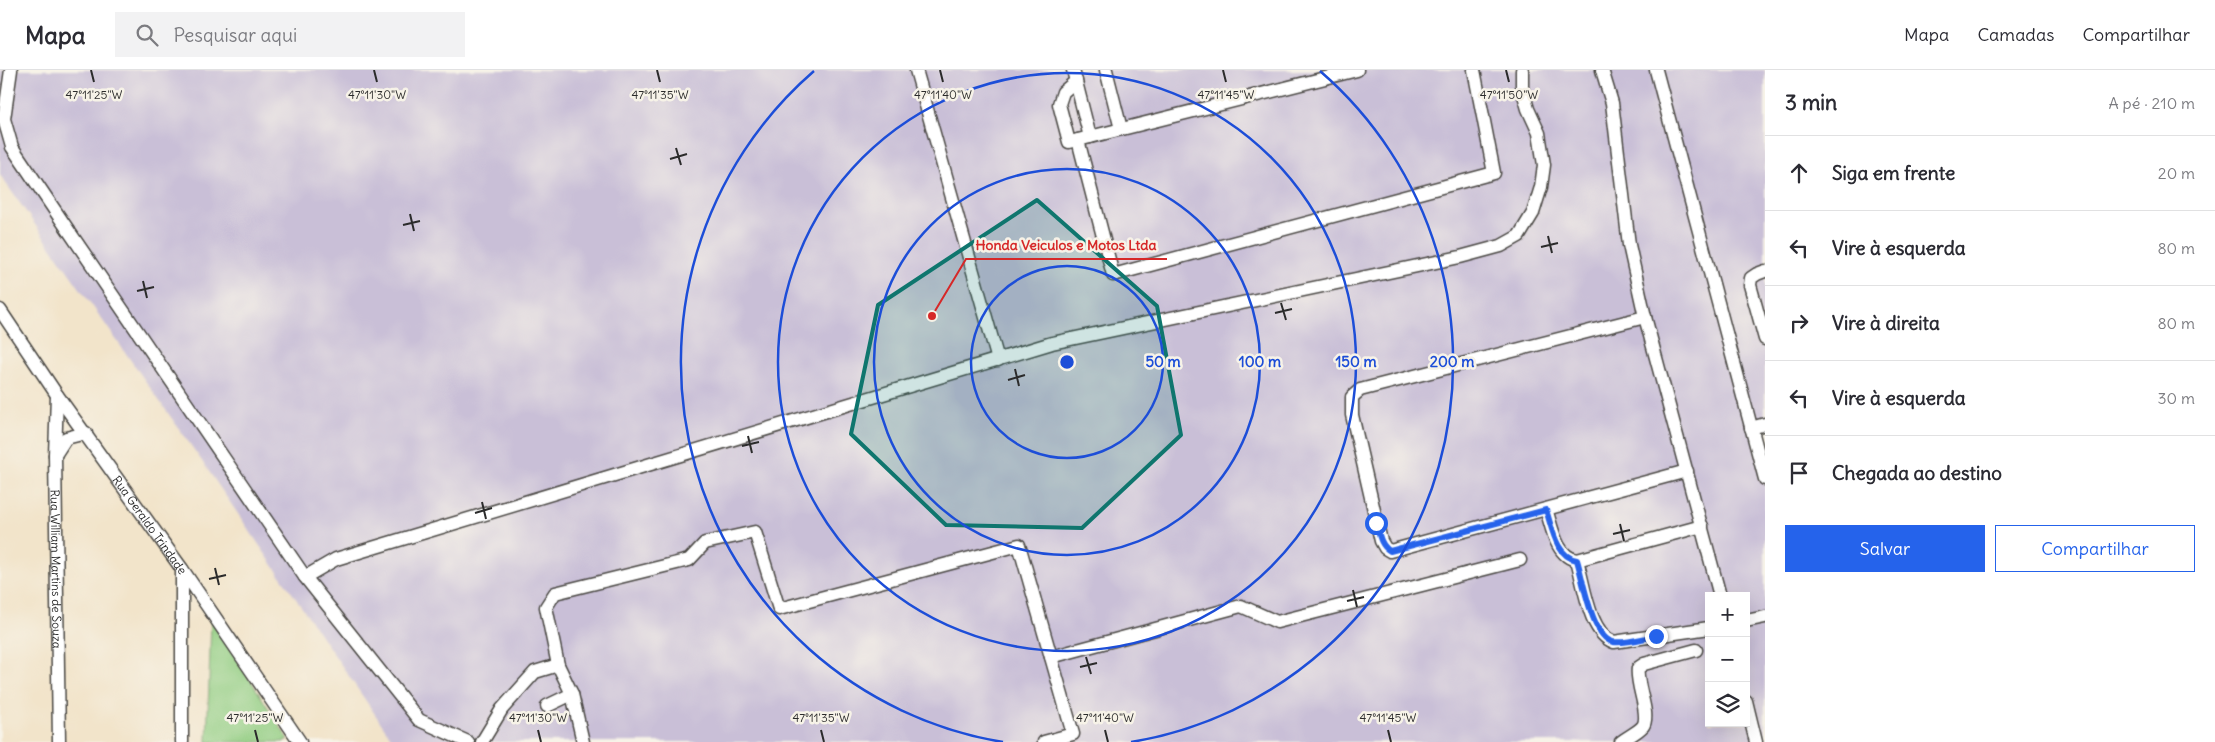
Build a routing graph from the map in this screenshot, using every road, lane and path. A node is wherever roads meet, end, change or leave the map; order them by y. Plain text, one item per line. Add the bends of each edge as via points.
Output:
1 (11, 70) edge
2 (916, 70) edge
3 (1106, 70) edge
4 (1357, 70) edge
5 (1474, 70) edge
6 (1522, 70) edge
7 (1602, 70) edge
8 (1656, 70) edge
9 (1074, 76) edge
10 (1121, 129) junction
11 (1084, 139) junction
12 (1765, 271) edge
13 (0, 310) edge
14 (1645, 317) junction
15 (1765, 339) edge
16 (998, 360) junction
17 (57, 395) junction
18 (1765, 424) edge
19 (1751, 428) junction
20 (86, 433) junction
21 (55, 455) junction
22 (1687, 471) junction
23 (1765, 479) edge
24 (1546, 510) junction
25 (1702, 526) junction
26 (1520, 560) dead end
27 (1577, 560) junction
28 (182, 569) junction
29 (306, 577) junction
30 (1719, 592) edge
31 (1765, 617) edge
32 (1750, 620) edge
33 (1705, 629) edge
34 (1696, 650) dead end
35 (1051, 657) junction
36 (558, 665) junction
37 (572, 694) junction
38 (547, 706) dead end
39 (1750, 717) edge
40 (1076, 738) edge
41 (297, 741) edge
42 (59, 742) edge
43 (182, 742) edge
44 (468, 742) edge
45 (482, 742) edge
46 (583, 742) edge
47 (1044, 742) edge
48 (1620, 742) edge
49 (1756, 742) edge

1 - 29 street via 4,119 12,147
2 - 16 street
3 - 10 street
4 - 10 street
5 - 11 street via 1494,173 1113,275
6 - 16 street via 1522,88 1539,133 1544,165 1533,213 1519,236 1501,246 1052,343
7 - 14 street via 1612,103 1629,245
8 - 19 street
9 - 11 street
9 - 11 street via 1058,104 1069,142
10 - 11 street
12 - 15 street via 1751,278 1750,285
13 - 17 street, Rua Geraldo Trindade
14 - 22 street
14 - 24 street via 1360,390 1352,397 1352,415 1380,541 1390,551
16 - 29 street via 336,559
17 - 20 street, Rua Geraldo Trindade
17 - 21 street, Rua William Martins de Souza
18 - 19 street
19 - 23 street
20 - 21 street via 66,438
20 - 28 street, Rua Geraldo Trindade
21 - 42 street, Rua William Martins de Souza
22 - 24 street
22 - 25 street
24 - 27 street via 1561,551 1569,559
25 - 27 street
25 - 30 street
26 - 35 street via 1277,622 1241,606
27 - 33 street via 1596,626 1606,639 1614,642
28 - 41 street, Rua Geraldo Trindade
28 - 43 street
29 - 44 street via 419,720
31 - 32 street
34 - 48 street via 1638,668 1636,678 1646,718 1642,726
35 - 36 street via 1019,545 779,610 755,532 705,543 689,560 555,592 546,607
35 - 40 street
36 - 37 street
36 - 45 street via 535,672 502,709
37 - 38 street
37 - 46 street
39 - 49 street
40 - 47 street

